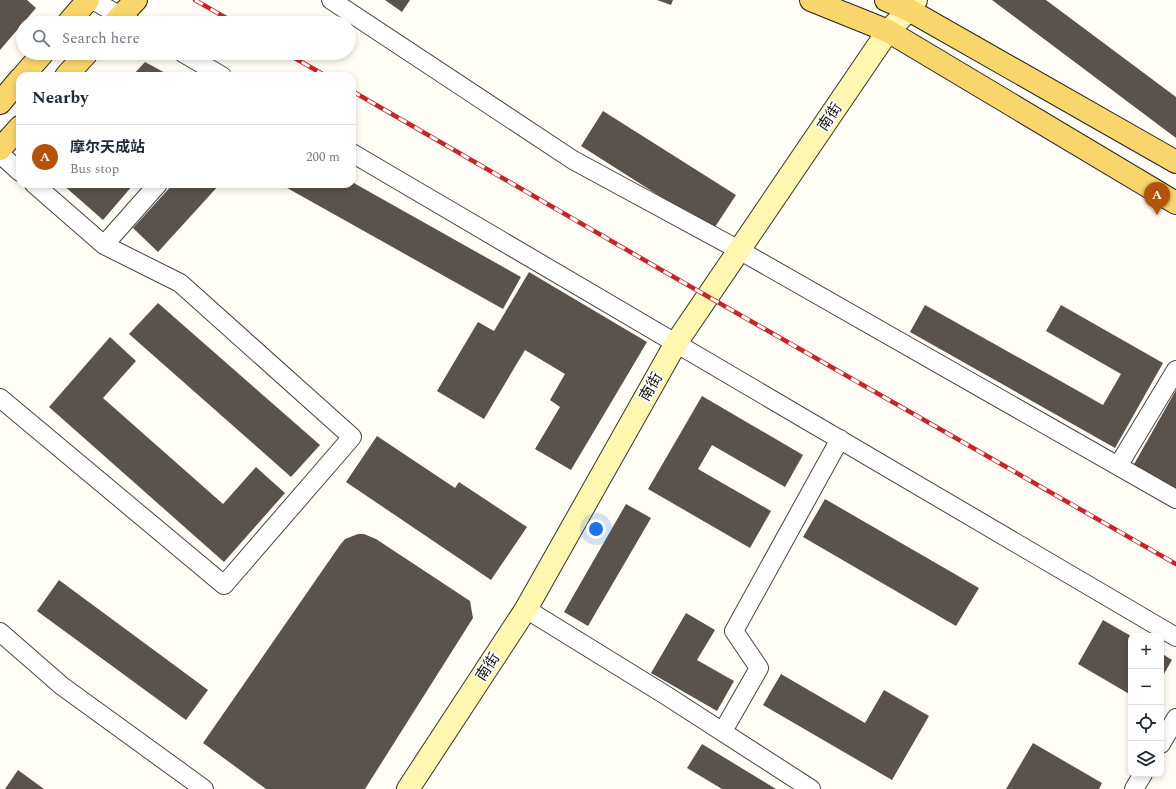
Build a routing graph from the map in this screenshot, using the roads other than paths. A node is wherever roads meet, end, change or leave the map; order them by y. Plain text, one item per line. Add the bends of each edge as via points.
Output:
1 (88, 0) edge
2 (93, 0) edge
3 (136, 0) edge
4 (331, 0) edge
5 (811, 0) edge
6 (886, 0) edge
7 (912, 5) edge
8 (74, 16) edge
9 (115, 16) edge
10 (125, 16) edge
11 (355, 16) edge
12 (356, 17) edge
13 (888, 31) junction
14 (36, 60) edge
15 (81, 60) edge
16 (195, 60) edge
17 (26, 72) edge
18 (70, 72) edge
19 (215, 72) edge
20 (16, 84) edge
21 (0, 103) edge
22 (16, 131) edge
23 (0, 149) edge
24 (0, 154) edge
25 (356, 155) edge
26 (1176, 162) edge
27 (16, 168) edge
28 (39, 188) edge
29 (154, 188) edge
30 (1176, 203) edge
31 (104, 245) junction
32 (739, 250) junction
33 (676, 343) junction
34 (1176, 370) edge
35 (0, 398) edge
36 (840, 440) junction
37 (1118, 466) junction
38 (1176, 499) edge
39 (526, 609) junction
40 (0, 632) edge
41 (1176, 637) edge
42 (1176, 718) edge
43 (723, 732) junction
44 (1163, 741) edge
45 (1141, 777) edge
46 (204, 789) edge
47 (408, 789) edge
48 (811, 789) edge
49 (1134, 789) edge

1 - 8 main road
2 - 9 street
3 - 10 main road
4 - 11 street
5 - 13 main road
6 - 7 main road
7 - 13 street, 南街
7 - 26 main road
12 - 32 street via 573,160
13 - 30 main road
13 - 32 street, 南街
14 - 17 main road
15 - 18 main road
16 - 19 street
20 - 21 main road
22 - 23 main road
24 - 27 street
25 - 33 street
28 - 31 street
29 - 31 street
31 - 35 street via 180,283 352,437 224,585
32 - 33 street, 南街
32 - 37 street
33 - 36 street
33 - 39 street, 南街
34 - 37 street
36 - 41 street
36 - 43 street via 734,631 759,668
37 - 38 street
39 - 43 street
39 - 47 street, 南街
40 - 46 street via 62,686
42 - 44 street
43 - 48 street
45 - 49 street

